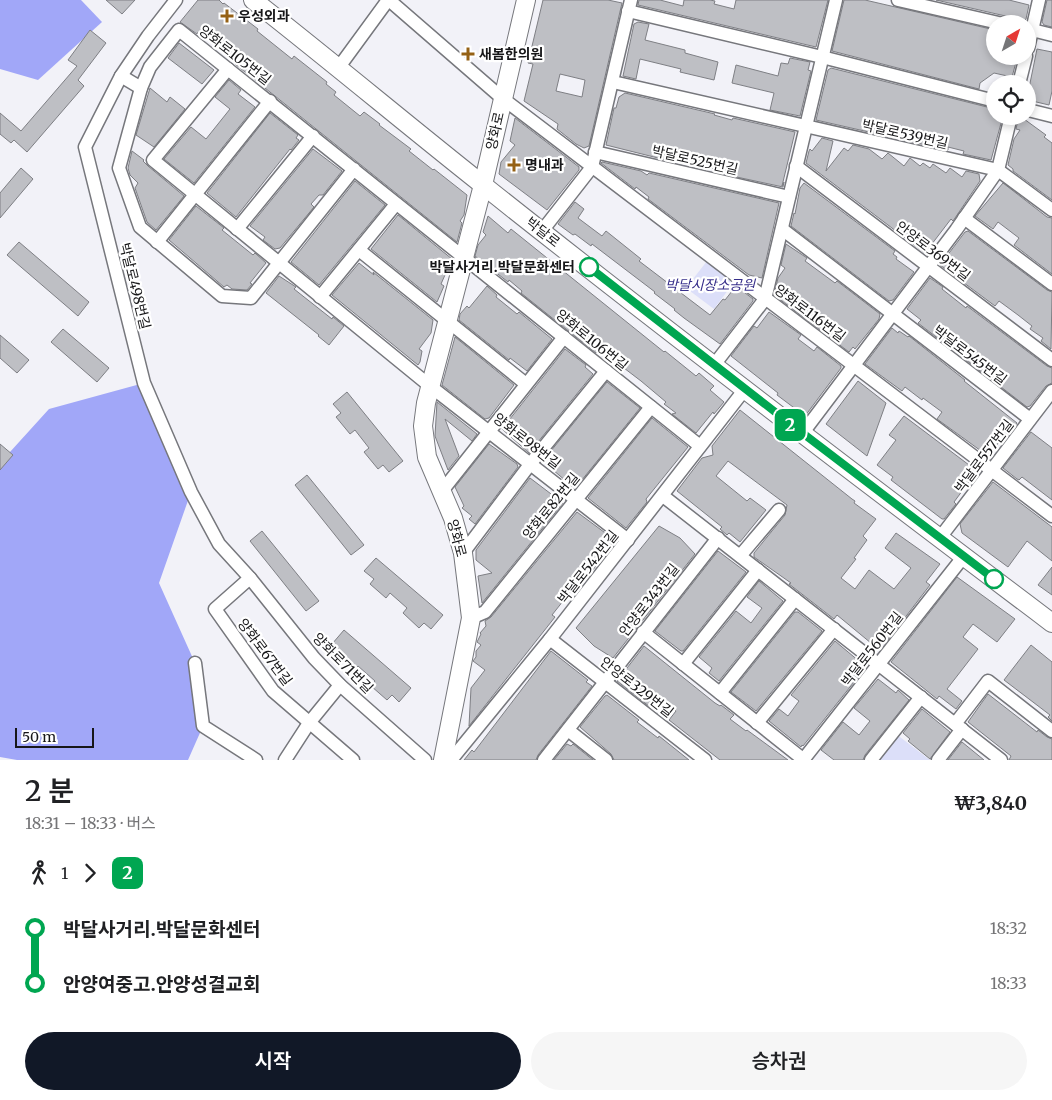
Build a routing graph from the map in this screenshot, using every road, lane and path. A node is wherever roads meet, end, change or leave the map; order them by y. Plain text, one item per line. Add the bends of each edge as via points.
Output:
1 (176, 0) edge
2 (253, 0) edge
3 (388, 0) edge
4 (526, 0) edge
5 (836, 0) edge
6 (898, 0) edge
7 (1039, 0) edge
8 (630, 6) edge
9 (1034, 15) edge
10 (986, 20) edge
11 (1036, 31) edge
12 (1052, 35) edge
13 (822, 57) junction
14 (339, 67) junction
15 (228, 69) junction
16 (121, 76) junction
17 (613, 82) junction
18 (141, 88) junction
19 (502, 98) junction
20 (986, 99) edge
21 (270, 101) junction
22 (1036, 112) edge
23 (1036, 115) edge
24 (1052, 116) edge
25 (1009, 125) edge
26 (806, 127) junction
27 (1052, 127) edge
28 (312, 136) junction
29 (594, 152) junction
30 (796, 166) junction
31 (592, 167) junction
32 (354, 169) junction
33 (998, 170) junction
34 (483, 185) junction
35 (195, 194) junction
36 (789, 197) junction
37 (396, 204) junction
38 (1052, 210) edge
39 (964, 218) junction
40 (237, 229) junction
41 (782, 230) junction
42 (542, 231) junction
43 (156, 242) junction
44 (359, 250) junction
45 (464, 257) junction
46 (280, 262) junction
47 (928, 266) junction
48 (1052, 284) edge
49 (320, 297) junction
50 (765, 299) junction
51 (892, 314) junction
52 (448, 320) junction
53 (564, 337) junction
54 (1052, 360) edge
55 (714, 365) junction
56 (854, 365) junction
57 (606, 371) junction
58 (526, 384) junction
59 (430, 386) junction
60 (745, 389) junction
61 (1052, 391) edge
62 (651, 407) junction
63 (1030, 420) junction
64 (489, 431) junction
65 (802, 434) junction
66 (700, 446) junction
67 (531, 463) junction
68 (992, 470) junction
69 (442, 491) junction
70 (663, 496) junction
71 (576, 499) junction
72 (779, 510) dead end
73 (1052, 516) edge
74 (718, 538) junction
75 (940, 539) junction
76 (628, 540) junction
77 (463, 553) junction
78 (740, 556) junction
79 (964, 556) junction
80 (758, 570) junction
81 (250, 578) junction
82 (795, 599) junction
83 (471, 618) junction
84 (1052, 623) edge
85 (834, 629) junction
86 (643, 632) junction
87 (550, 639) junction
88 (195, 663) dead end
89 (683, 664) junction
90 (879, 664) junction
91 (605, 681) junction
92 (340, 685) junction
93 (720, 693) junction
94 (921, 697) junction
95 (310, 723) junction
96 (757, 723) junction
97 (959, 727) junction
98 (568, 730) junction
99 (1052, 731) edge
100 (256, 760) edge
101 (285, 760) edge
102 (353, 760) edge
103 (425, 760) edge
104 (443, 760) edge
105 (451, 760) edge
106 (544, 760) edge
107 (606, 760) edge
108 (705, 760) edge
109 (804, 760) edge
110 (870, 760) edge
111 (938, 760) edge
112 (1001, 760) edge

1 - 16 street, 박달로498번길
2 - 14 street, 박달로
3 - 14 street
3 - 19 street, 양화로116번길
4 - 19 street, 양화로
5 - 13 street
6 - 10 street
7 - 9 street
8 - 13 street
8 - 17 street
11 - 12 street
13 - 20 street
13 - 26 street
14 - 34 street, 박달로
15 - 18 street, 양화로105번길 via 179,30 150,67
15 - 21 street, 양화로105번길
15 - 35 street, 양화로98번길 via 153,160
16 - 18 street
16 - 81 street, 박달로498번길 via 85,147 144,383 191,492 219,544
17 - 26 street
17 - 29 street
18 - 43 street, 양화로105번길 via 119,168 140,228
19 - 31 street, 양화로116번길
19 - 34 street, 양화로
21 - 28 street, 양화로105번길
21 - 35 street
22 - 24 street
23 - 27 street
25 - 33 street
26 - 30 street
26 - 33 street, 박달로539번길
28 - 32 street, 양화로105번길
28 - 40 street
29 - 31 street
29 - 36 street, 박달로525번길
30 - 36 street
30 - 47 street, 안양로369번길
31 - 42 street
31 - 50 street, 양화로116번길
32 - 37 street, 양화로105번길
32 - 46 street
33 - 38 street
33 - 39 street
34 - 42 street, 박달로
34 - 45 street, 양화로
35 - 40 street, 양화로98번길
35 - 43 street
36 - 41 street
37 - 44 street
37 - 45 street, 양화로105번길
39 - 47 street
39 - 48 street
40 - 46 street, 양화로98번길
41 - 50 street
41 - 51 street
42 - 55 street, 박달로
43 - 46 street, 양화로105번길 via 222,296 251,298
44 - 49 street
44 - 52 street
45 - 52 street, 양화로
45 - 53 street, 양화로106번길
46 - 49 street, 양화로98번길
47 - 51 street
47 - 54 street, 안양로369번길
49 - 59 street, 양화로98번길
50 - 55 street
50 - 56 street, 양화로116번길
51 - 56 street
51 - 63 street, 박달로545번길
52 - 58 street
52 - 59 street, 양화로
53 - 57 street, 양화로106번길
53 - 58 street
55 - 60 street, 박달로
56 - 65 street
56 - 68 street, 양화로116번길
57 - 62 street, 양화로106번길
57 - 67 street
58 - 64 street
59 - 64 street, 양화로98번길
59 - 69 street, 양화로 via 424,426 427,457
60 - 65 street, 박달로
60 - 66 street, 박달로542번길
61 - 63 street, 박달로557번길
62 - 66 street, 양화로106번길
62 - 71 street, 양화로82번길
63 - 68 street, 박달로557번길
64 - 67 street, 양화로98번길
64 - 69 street
65 - 75 street, 박달로
66 - 70 street, 박달로542번길
67 - 71 street, 양화로98번길
67 - 77 street
68 - 73 street, 양화로116번길
68 - 75 street, 박달로557번길
69 - 77 street, 양화로
70 - 74 street
70 - 76 street, 박달로542번길
71 - 76 street, 양화로98번길
71 - 83 street, 양화로82번길 via 485,612
72 - 78 street
74 - 78 street
74 - 86 street, 안양로343번길
75 - 79 street, 박달로
76 - 87 street, 박달로542번길
77 - 83 street, 양화로
78 - 80 street
79 - 84 street, 박달로
79 - 90 street, 박달로560번길
80 - 82 street
80 - 89 street
81 - 92 street, 양화로71번길 via 314,658
81 - 95 street, 양화로67번길 via 215,609 272,691
82 - 85 street
82 - 93 street
83 - 104 street, 양화로
85 - 90 street
85 - 96 street
86 - 89 street, 박달로560번길
86 - 91 street, 안양로343번길
87 - 91 street, 안양로329번길
87 - 105 street, 박달로542번길
88 - 100 street via 203,726
89 - 93 street, 박달로560번길
90 - 94 street
90 - 109 street, 박달로560번길
91 - 98 street, 안양로343번길
91 - 108 street, 안양로329번길
92 - 95 street
92 - 103 street, 양화로71번길
93 - 96 street, 박달로560번길
94 - 97 street
94 - 110 street
95 - 101 street
95 - 102 street, 양화로67번길
96 - 109 street, 박달로560번길
97 - 99 street via 988,681
97 - 111 street
97 - 112 street
98 - 106 street, 안양로343번길
98 - 107 street

